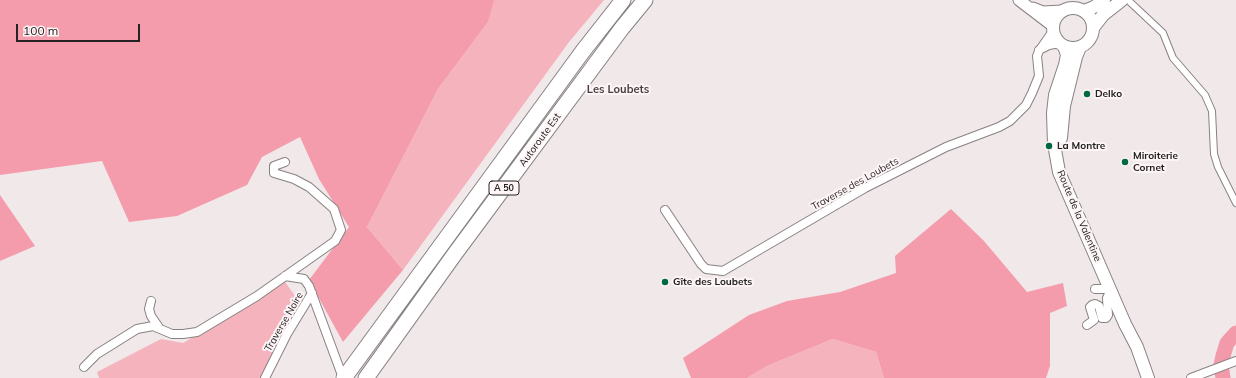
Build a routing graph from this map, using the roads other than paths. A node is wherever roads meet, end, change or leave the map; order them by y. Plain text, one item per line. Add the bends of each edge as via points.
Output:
1 (623, 0) edge
2 (645, 0) edge
3 (1104, 0) edge
4 (1126, 1) edge
5 (1023, 3) edge
6 (1062, 11) junction
7 (1084, 11) junction
8 (1093, 28) junction
9 (1053, 29) junction
10 (1062, 45) junction
11 (1080, 47) junction
12 (1039, 51) junction
13 (1060, 81) junction
14 (1067, 92) junction
15 (285, 162) dead end
16 (1236, 202) edge
17 (665, 210) dead end
18 (285, 276) junction
19 (1095, 289) dead end
20 (1111, 289) junction
21 (312, 293) junction
22 (151, 301) dead end
23 (1125, 302) junction
24 (1128, 322) junction
25 (1086, 325) dead end
26 (160, 329) junction
27 (1236, 361) edge
28 (84, 367) dead end
29 (265, 378) edge
30 (344, 378) edge
31 (366, 378) edge
32 (1148, 378) edge
33 (1156, 378) edge
34 (1191, 378) edge

1 - 30 highway, Autoroute Est / A 50
2 - 31 highway, Autoroute Est / A 50
3 - 7 main road via 1094,8
4 - 8 main road via 1103,15
4 - 16 street via 1163,33 1173,58 1205,95 1212,111 1214,154
5 - 6 street via 1043,12
5 - 9 street
6 - 7 main road via 1073,8
6 - 9 main road via 1054,20
7 - 8 main road via 1089,15
8 - 11 main road via 1090,39
9 - 10 main road
9 - 12 street
10 - 11 main road via 1069,48
10 - 12 street via 1049,45
10 - 13 main road, Route de la Valentine via 1067,56
11 - 14 main road, Route de la Valentine
12 - 17 street, Traverse des Loubets via 1037,83 1026,105 1010,121 946,147 865,188 723,271 706,269 701,264
13 - 14 main road via 1062,88
13 - 20 main road, Route de la Valentine via 1055,94 1053,113 1058,165
14 - 23 main road, Route de la Valentine via 1061,124 1067,172
15 - 18 street via 274,166 274,173 309,186 334,209 341,230 335,241
18 - 21 street via 304,279
18 - 26 street via 197,332 172,334
19 - 20 street
20 - 23 main road
20 - 24 main road, Route de la Valentine
20 - 25 street via 1107,298 1106,318 1102,318 1099,306 1092,305 1090,307 1094,320
21 - 29 street, Traverse Noire via 287,334
21 - 30 street, Traverse Noire
22 - 26 street via 151,316
23 - 24 main road, Route de la Valentine
24 - 32 main road, Route de la Valentine
24 - 33 main road, Route de la Valentine
26 - 28 street via 153,326 137,329 97,354
27 - 34 street

